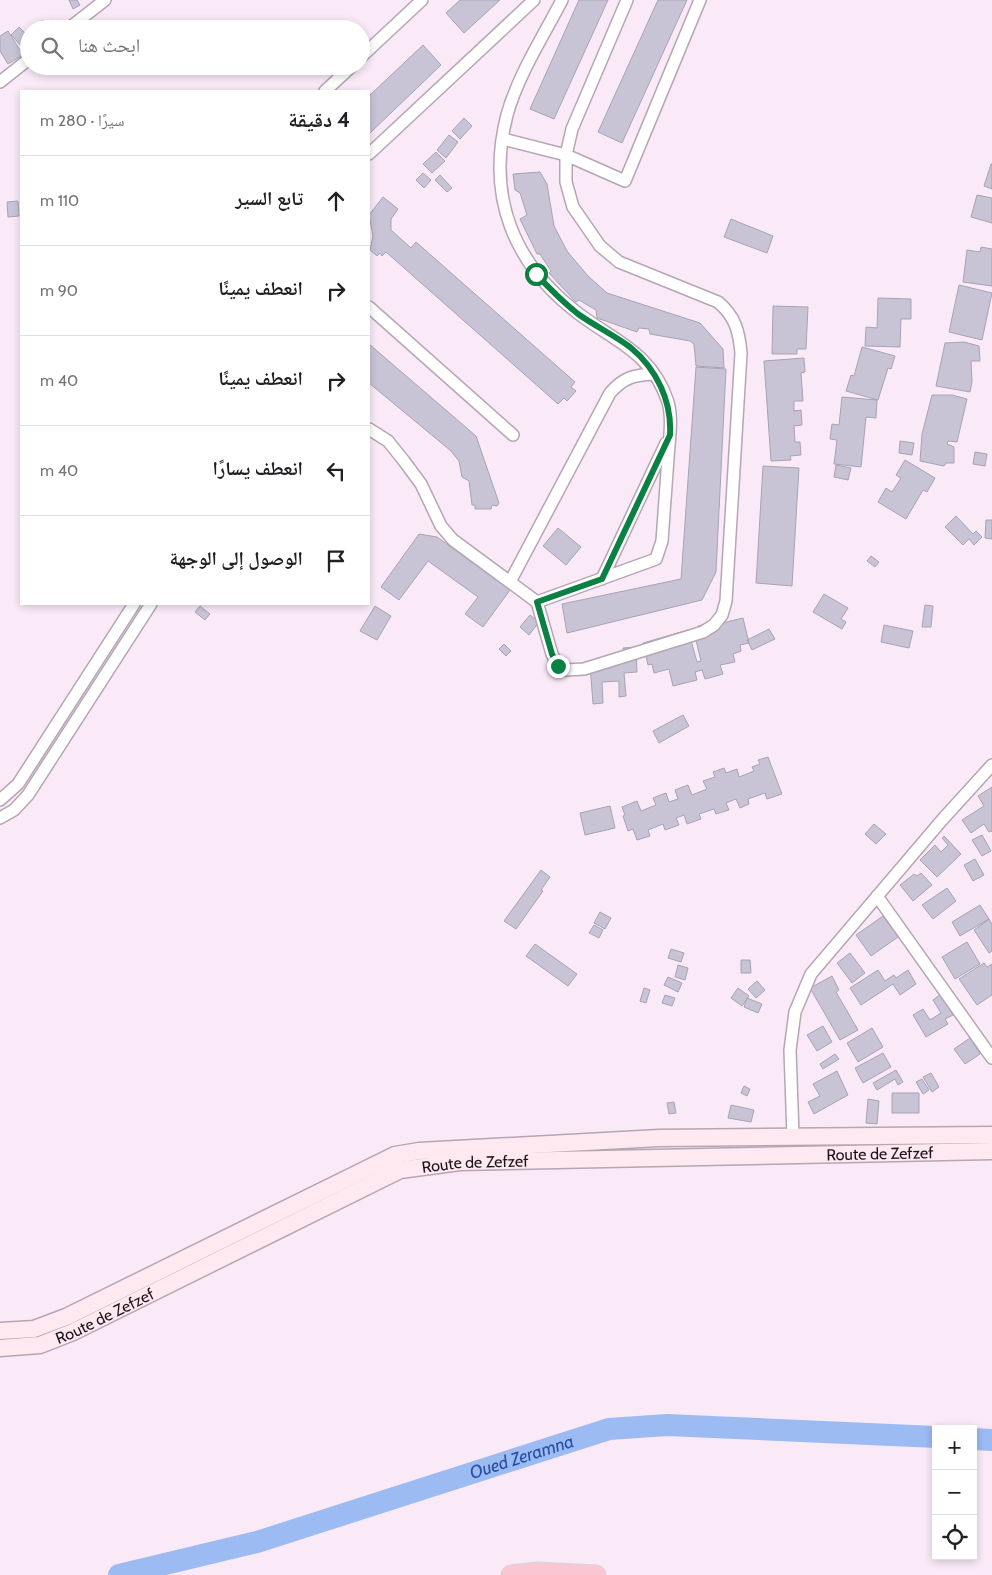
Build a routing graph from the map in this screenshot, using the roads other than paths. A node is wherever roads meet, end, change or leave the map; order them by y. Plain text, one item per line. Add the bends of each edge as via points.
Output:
1 (105, 0) edge
2 (422, 0) edge
3 (534, 0) edge
4 (562, 0) edge
5 (627, 0) edge
6 (700, 0) edge
7 (79, 20) edge
8 (370, 49) edge
9 (20, 67) edge
10 (342, 75) edge
11 (0, 82) edge
12 (326, 90) edge
13 (502, 139) junction
14 (370, 153) edge
15 (566, 155) junction
16 (370, 307) edge
17 (654, 374) junction
18 (370, 430) edge
19 (513, 435) dead end
20 (670, 435) junction
21 (602, 579) junction
22 (510, 580) junction
23 (537, 602) junction
24 (133, 605) edge
25 (150, 605) edge
26 (992, 765) edge
27 (0, 800) edge
28 (0, 818) edge
29 (877, 896) junction
30 (992, 1058) edge
31 (992, 1135) edge
32 (793, 1136) junction
33 (992, 1151) edge
34 (0, 1331) edge
35 (0, 1348) edge
36 (511, 1575) edge
37 (596, 1575) edge

1 - 7 street
2 - 8 street
3 - 14 street
4 - 13 street via 523,73 507,114
5 - 15 street via 572,129
6 - 15 street via 625,181
9 - 11 street
10 - 12 street
13 - 15 street
13 - 17 street via 499,158 501,195 508,223 536,274 580,314 643,358
15 - 23 street via 566,182 573,207 600,246 619,262 718,302 736,323 741,354 726,601 722,615 714,625 683,640 584,669 565,670 558,666 552,654
16 - 19 street
17 - 20 street via 668,402
17 - 22 street via 631,375 610,392
18 - 22 street via 388,441 404,461 421,484 441,526 453,540
20 - 21 street
20 - 21 street via 660,551 656,559
21 - 23 street
22 - 23 street
24 - 27 street via 18,784
25 - 28 street via 28,795 14,810
26 - 29 street
29 - 30 street
29 - 32 street via 810,974 795,1012 790,1050
31 - 32 main road, Route de Zefzef
32 - 34 main road, Route de Zefzef via 659,1138 419,1151 395,1156 66,1317 34,1329
33 - 35 main road, Route de Zefzef via 460,1162 400,1170 73,1332 40,1345
36 - 37 highway via 537,1572

